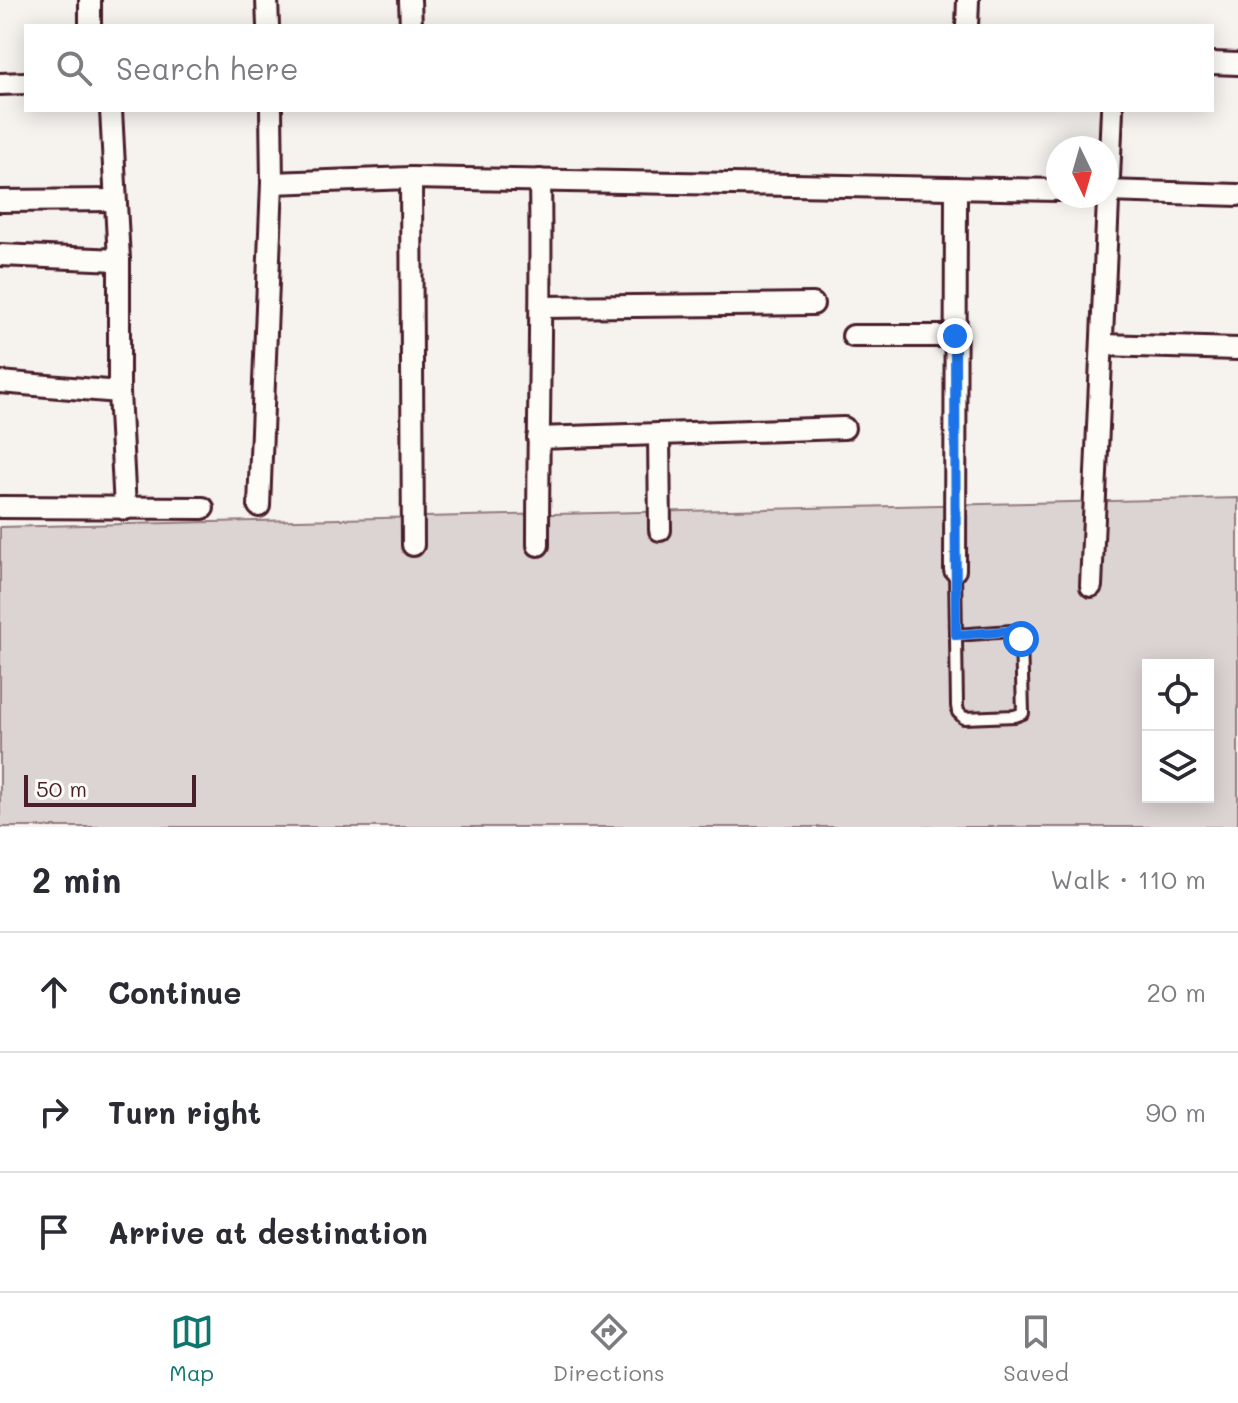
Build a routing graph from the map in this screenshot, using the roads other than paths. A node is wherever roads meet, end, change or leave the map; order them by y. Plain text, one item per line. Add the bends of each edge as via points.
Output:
1 (90, 0) edge
2 (267, 0) edge
3 (410, 0) edge
4 (968, 0) edge
5 (90, 24) edge
6 (268, 24) edge
7 (411, 24) edge
8 (967, 24) edge
9 (1214, 63) edge
10 (1238, 64) edge
11 (24, 83) edge
12 (0, 84) edge
13 (111, 112) edge
14 (271, 112) edge
15 (1112, 112) edge
16 (1110, 136) edge
17 (411, 178) junction
18 (540, 180) junction
19 (272, 183) junction
20 (956, 188) junction
21 (1046, 190) edge
22 (1118, 191) edge
23 (1238, 195) edge
24 (115, 200) junction
25 (0, 201) edge
26 (1106, 208) edge
27 (0, 255) edge
28 (119, 260) junction
29 (813, 304) dead end
30 (542, 307) junction
31 (853, 336) dead end
32 (955, 336) junction
33 (1102, 345) junction
34 (1238, 349) edge
35 (0, 382) edge
36 (119, 392) junction
37 (844, 428) dead end
38 (659, 434) junction
39 (538, 438) junction
40 (259, 506) dead end
41 (0, 507) edge
42 (203, 508) dead end
43 (125, 509) junction
44 (660, 530) dead end
45 (413, 545) dead end
46 (538, 545) dead end
47 (955, 570) joint
48 (1091, 586) dead end
49 (956, 635) junction

1 - 5 street
2 - 6 street
3 - 7 street
4 - 8 street
9 - 10 street
11 - 12 street
13 - 24 street
14 - 19 street
15 - 16 street
17 - 18 street
17 - 19 street
17 - 45 street
18 - 20 street
18 - 30 street
19 - 40 street
20 - 21 street
20 - 32 street
22 - 23 street
24 - 25 street
24 - 28 street
26 - 33 street
27 - 28 street
28 - 36 street
29 - 30 street
30 - 39 street
31 - 32 street
32 - 47 street
33 - 34 street
33 - 48 street
35 - 36 street
36 - 43 street
37 - 38 street
38 - 39 street
38 - 44 street
39 - 46 street
41 - 43 street
42 - 43 street
47 - 49 lane
49 - 49 lane via 958,712 964,718 1023,713 1017,633

